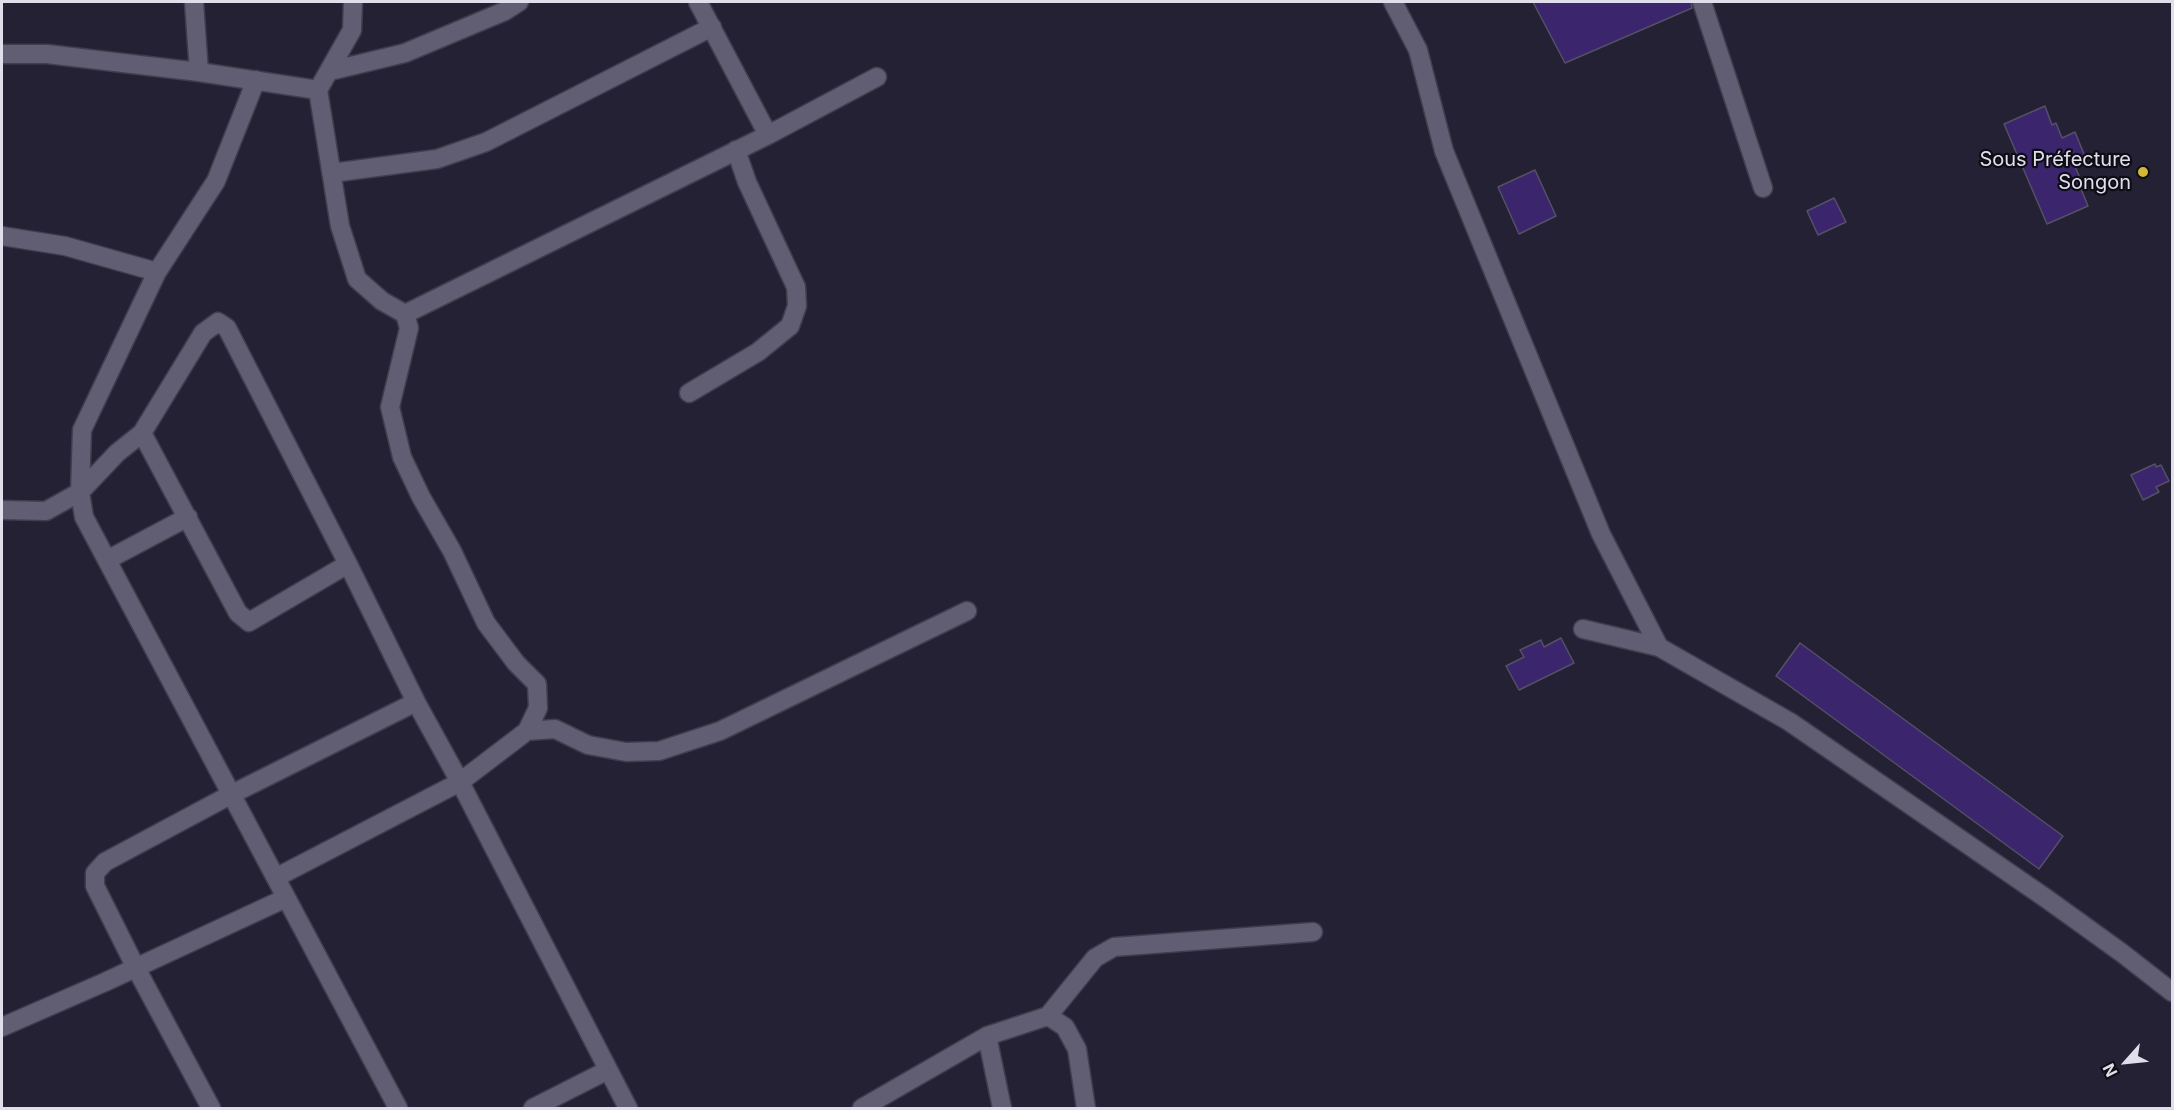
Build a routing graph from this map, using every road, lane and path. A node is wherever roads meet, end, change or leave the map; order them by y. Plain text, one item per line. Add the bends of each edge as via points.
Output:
1 (194, 2) edge
2 (353, 2) edge
3 (519, 2) edge
4 (698, 2) edge
5 (1393, 2) edge
6 (1701, 2) edge
7 (712, 27) junction
8 (2, 54) edge
9 (330, 71) junction
10 (199, 72) junction
11 (877, 76) dead end
12 (256, 80) junction
13 (318, 90) junction
14 (768, 135) junction
15 (736, 150) junction
16 (332, 173) junction
17 (1763, 188) dead end
18 (2, 236) edge
19 (157, 272) junction
20 (405, 314) junction
21 (689, 393) dead end
22 (142, 433) junction
23 (80, 492) junction
24 (2, 510) edge
25 (188, 517) junction
26 (107, 560) junction
27 (348, 564) junction
28 (967, 611) dead end
29 (1583, 629) dead end
30 (1659, 647) junction
31 (416, 702) junction
32 (527, 731) junction
33 (460, 782) junction
34 (232, 794) junction
35 (276, 877) junction
36 (286, 898) junction
37 (1312, 932) dead end
38 (136, 968) junction
39 (2172, 993) edge
40 (1048, 1016) junction
41 (2, 1027) edge
42 (987, 1036) junction
43 (608, 1070) junction
44 (212, 1108) edge
45 (399, 1108) edge
46 (533, 1108) edge
47 (628, 1108) edge
48 (862, 1108) edge
49 (1002, 1108) edge
50 (1086, 1108) edge

1 - 10 street
2 - 9 street via 352,30
3 - 9 street via 405,53
4 - 7 street
5 - 30 street via 1418,50 1444,152 1601,534
6 - 17 street
7 - 14 street
7 - 16 street via 486,142 437,159
8 - 10 street via 47,54
9 - 13 street
10 - 12 street
11 - 14 street
12 - 13 street
12 - 19 street via 216,181
13 - 16 street
14 - 15 street
15 - 20 street
15 - 21 street via 796,287 797,306 790,326 758,352
16 - 20 street via 340,226 357,279 382,301
18 - 19 street via 65,246
19 - 23 street via 82,430
20 - 32 street via 409,328 390,407 402,457 486,623 537,684 538,708
22 - 23 street
22 - 25 street
22 - 27 street via 203,333 218,322 227,328
23 - 24 street via 46,511
23 - 26 street via 84,517
25 - 26 street
25 - 27 street via 238,614 249,622
26 - 34 street
27 - 31 street
28 - 32 street via 720,731 659,751 626,752 588,745 555,729
29 - 30 street
30 - 39 street via 1790,722 2047,899
31 - 33 street
31 - 34 street
32 - 33 street
33 - 35 street
33 - 43 street
34 - 35 street
34 - 38 street via 105,862 95,873 95,886
35 - 36 street
36 - 38 street
36 - 45 street
37 - 40 street via 1114,947 1095,958
38 - 41 street
38 - 44 street
40 - 42 street
40 - 50 street via 1065,1027 1077,1049
42 - 48 street
42 - 49 street
43 - 46 street
43 - 47 street

